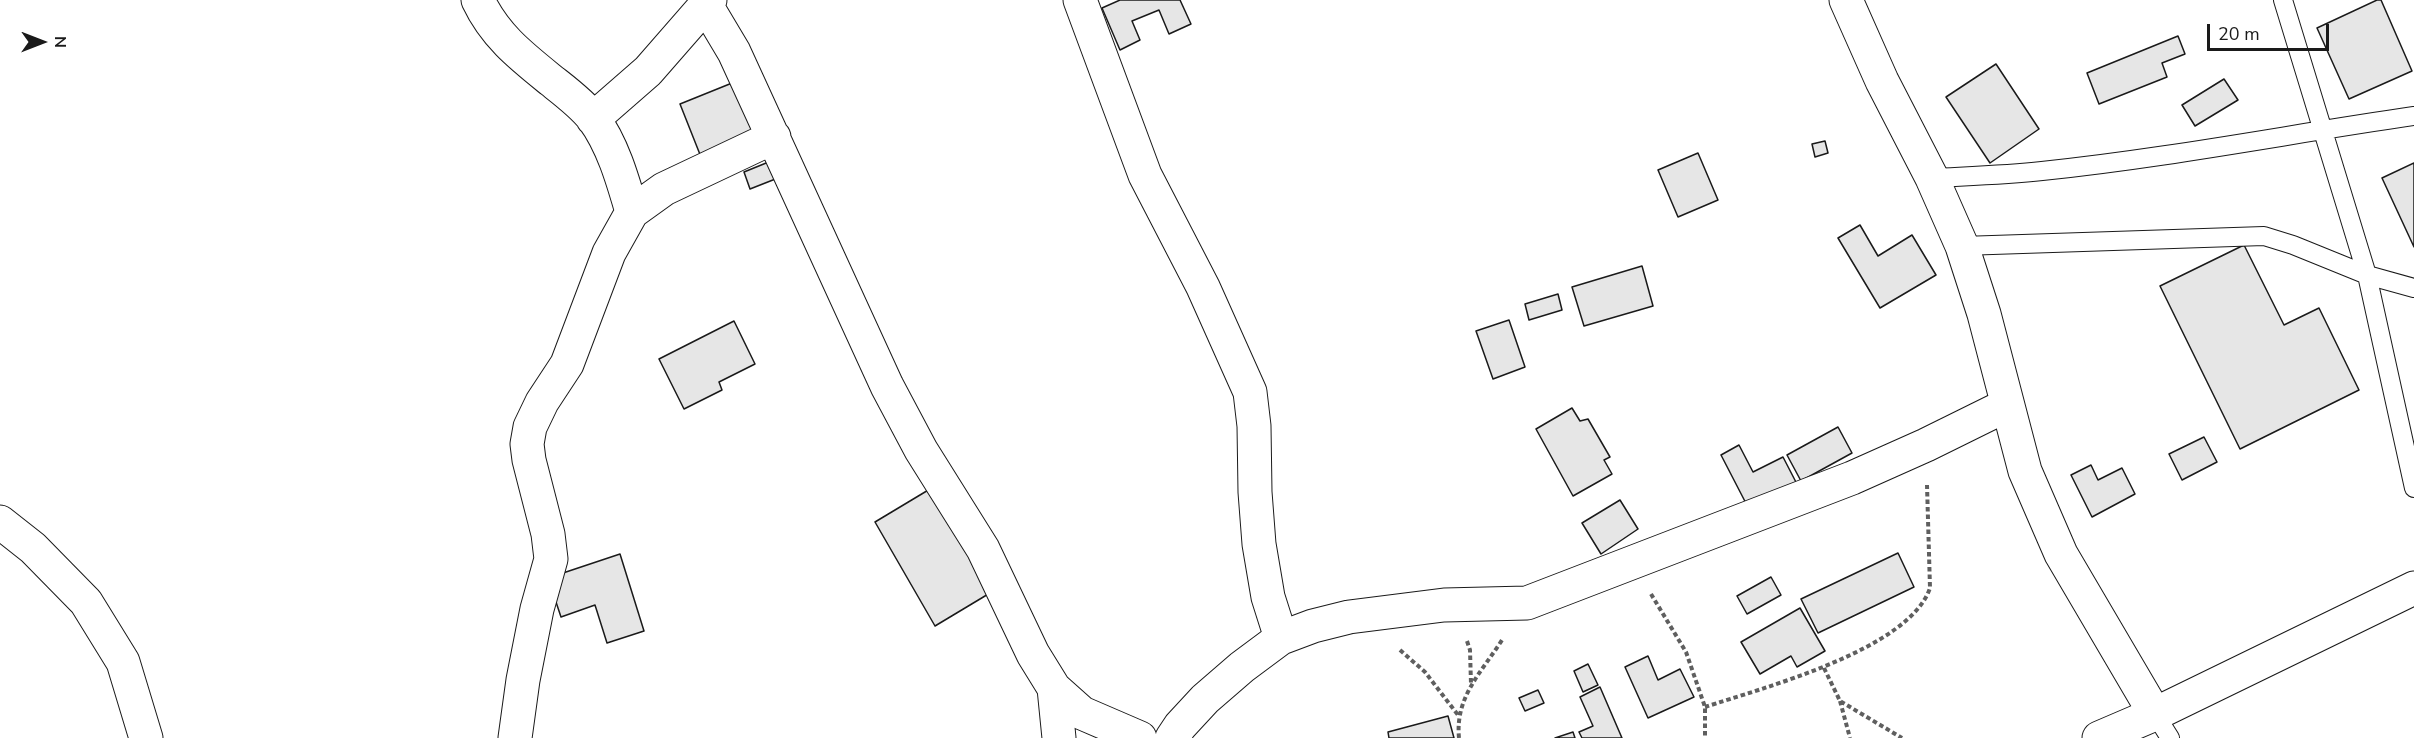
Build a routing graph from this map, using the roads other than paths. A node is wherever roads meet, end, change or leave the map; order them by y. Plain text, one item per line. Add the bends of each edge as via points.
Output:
1 (478, 0) edge
2 (1080, 0) edge
3 (1846, 0) edge
4 (2283, 0) edge
5 (708, 2) edge
6 (2414, 116) edge
7 (593, 119) junction
8 (2323, 130) junction
9 (774, 137) junction
10 (1932, 178) junction
11 (632, 212) junction
12 (1962, 246) junction
13 (2367, 275) junction
14 (2414, 288) edge
15 (2007, 405) junction
16 (2414, 488) edge
17 (0, 522) edge
18 (2414, 588) edge
19 (1281, 638) junction
20 (1054, 688) junction
21 (2163, 726) edge
22 (146, 738) edge
23 (515, 738) edge
24 (1059, 738) edge
25 (1140, 738) edge
26 (1172, 738) edge
27 (2100, 738) edge

1 - 7 main road via 489,22 520,55 573,97
2 - 19 main road via 1145,175 1203,287 1250,392 1259,544 1268,597
3 - 10 main road
4 - 8 lane
5 - 7 main road via 648,70
5 - 9 main road
6 - 8 lane
7 - 11 main road via 620,169
8 - 10 lane via 2041,171
8 - 13 lane
9 - 11 main road via 664,189
9 - 20 main road via 887,386 921,450 983,549 1033,654
10 - 12 main road
11 - 23 main road via 609,253 567,364 530,427 529,460 551,559 533,629
12 - 13 lane via 2264,236
12 - 15 main road
13 - 14 lane
13 - 16 lane
15 - 19 main road via 1926,445 1765,513 1527,603 1444,605 1349,617
15 - 21 main road via 2025,471 2061,554
17 - 22 main road via 33,548 86,602 123,662
18 - 21 main road
19 - 26 main road via 1205,699
20 - 24 main road
20 - 25 main road via 1082,713
21 - 27 main road

